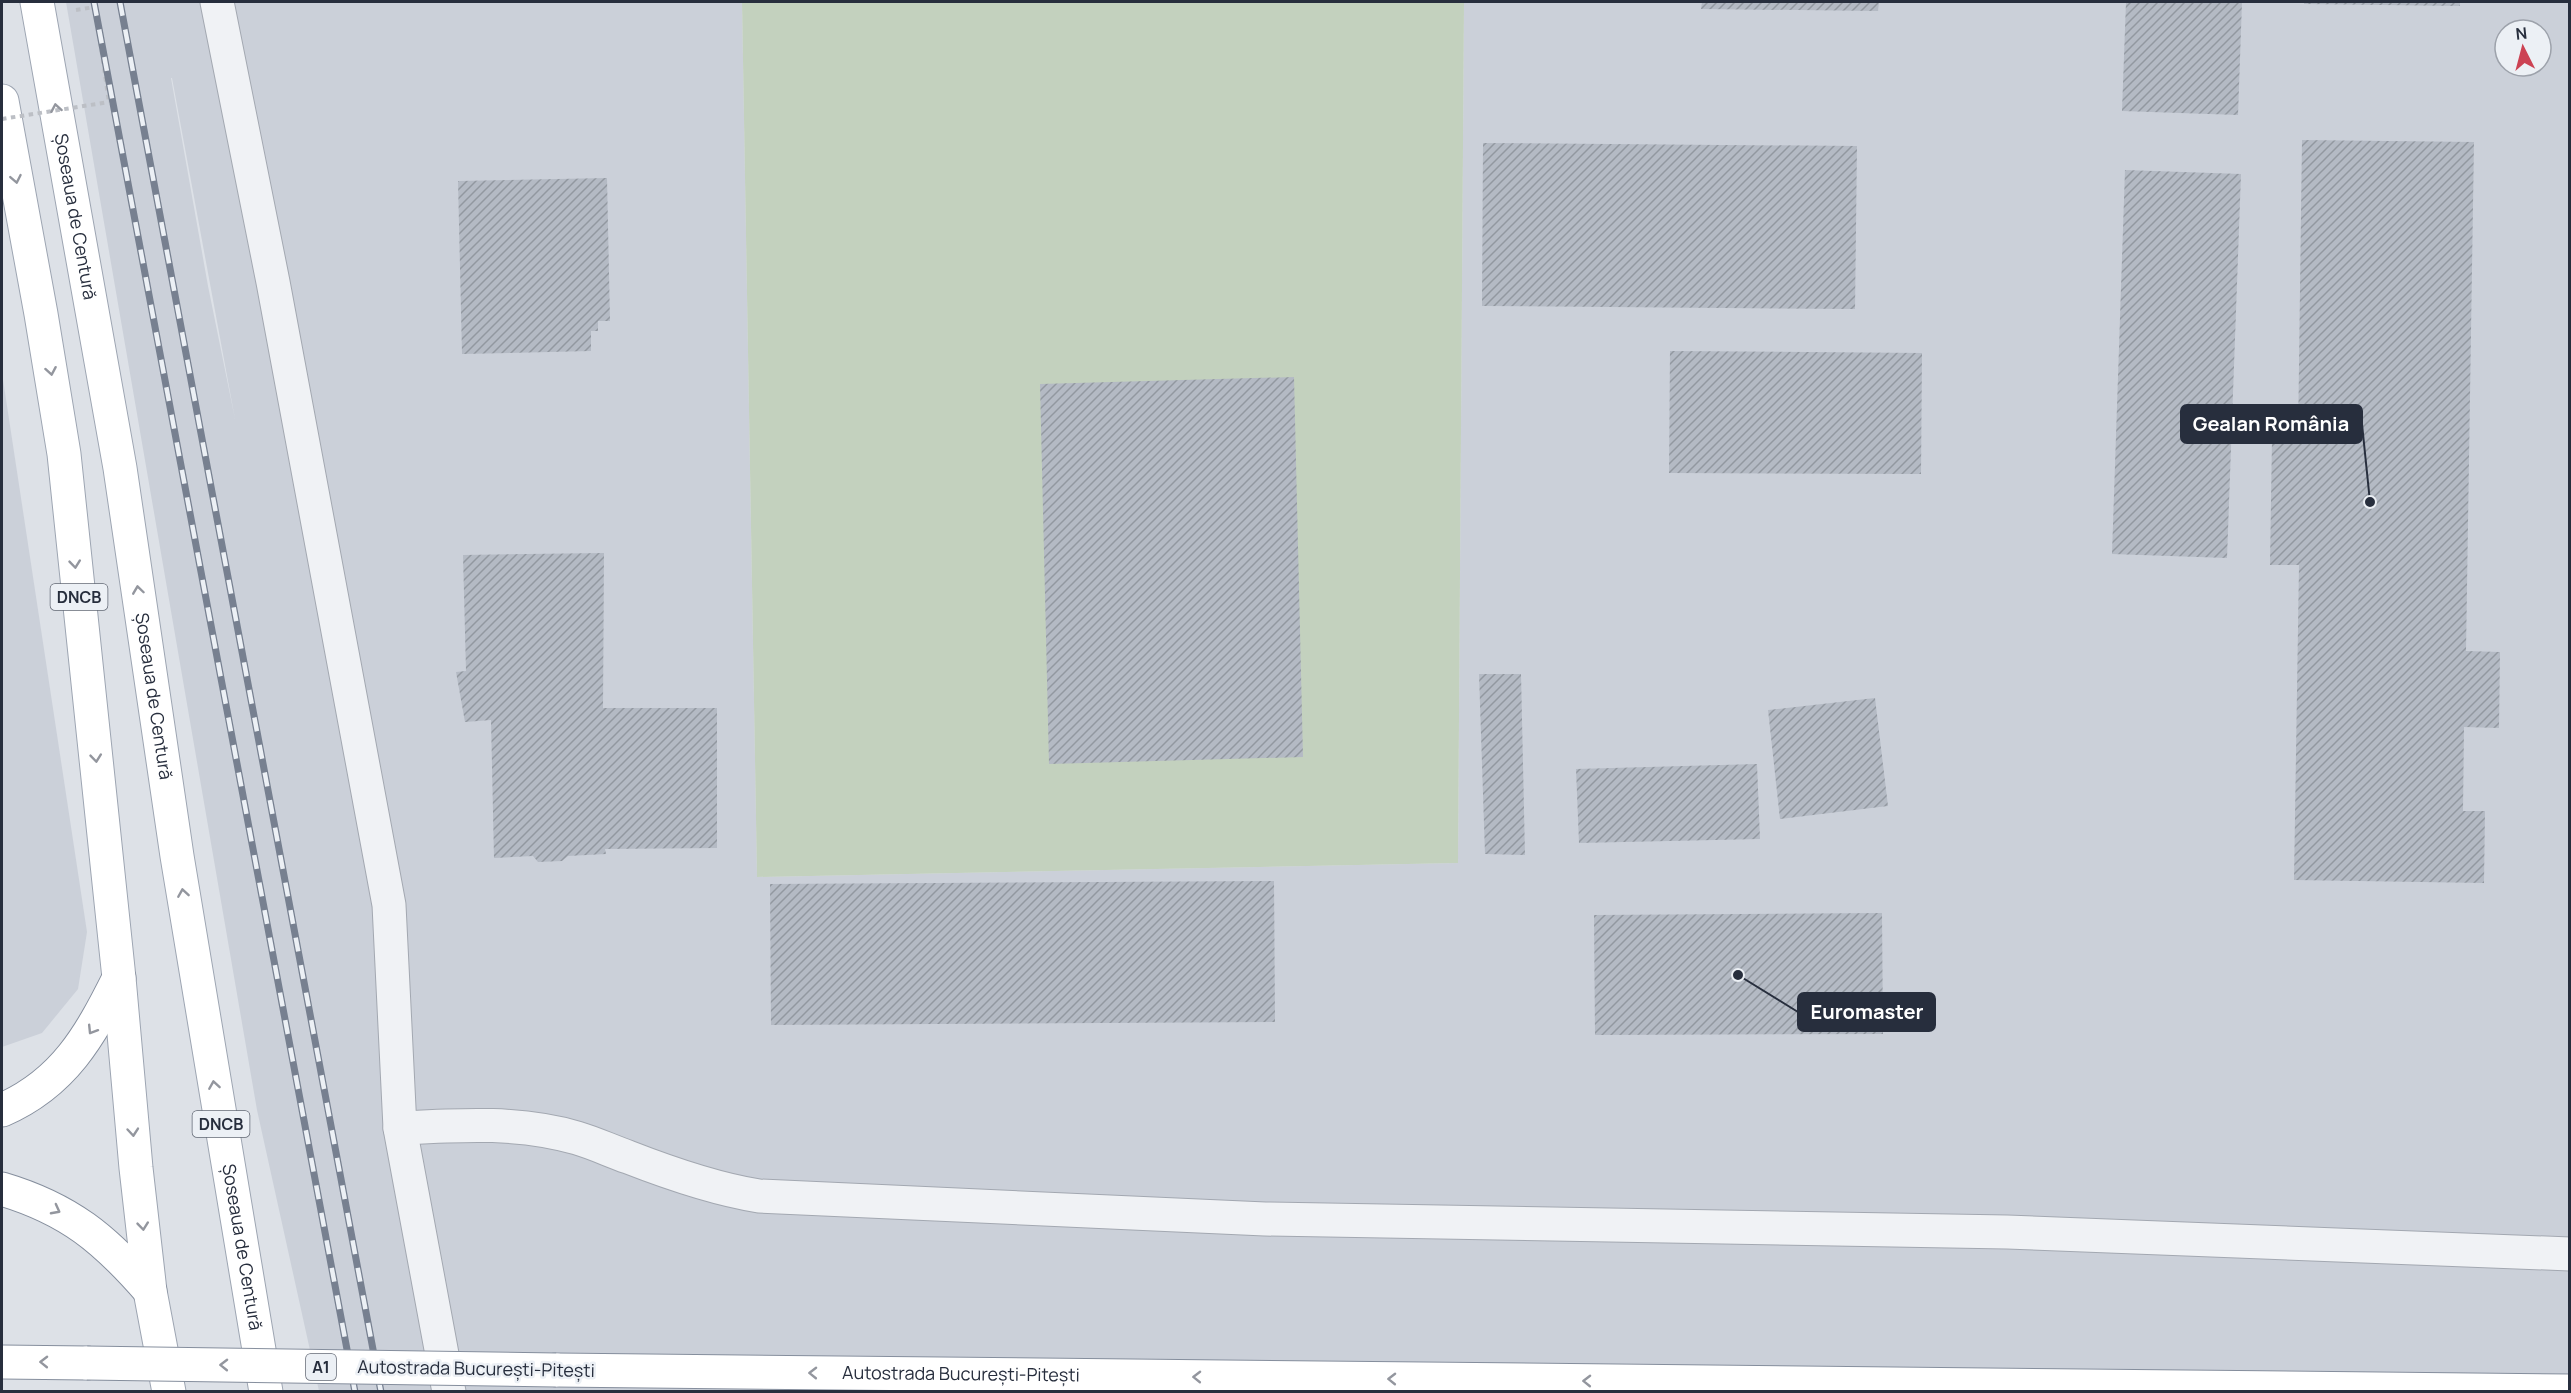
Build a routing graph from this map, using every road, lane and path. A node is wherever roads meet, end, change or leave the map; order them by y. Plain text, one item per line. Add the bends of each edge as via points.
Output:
1 (37, 2) edge
2 (216, 2) edge
3 (95, 7) dead end
4 (2, 101) edge
5 (2, 119) edge
6 (119, 978) junction
7 (2, 1110) edge
8 (400, 1128) junction
9 (2, 1189) edge
10 (2570, 1254) edge
11 (150, 1291) junction
12 (2, 1362) edge
13 (2570, 1391) edge
14 (169, 1392) edge
15 (266, 1392) edge
16 (449, 1392) edge

15 -> 1 main road, Șoseaua de Centură / DNCB via 177,856 120,468
2 - 8 street via 389,905
3 - 5 path, bridge via 110,102
4 -> 6 main road, DNCB via 64,454
6 -> 7 main road via 76,1053 49,1081
6 -> 11 main road, DNCB
8 - 10 street via 486,1123 538,1130 576,1138 738,1193 759,1196 1265,1219 2007,1232
8 - 16 street
9 -> 11 main road via 43,1203 82,1224 118,1255
11 - 14 main road, DNCB
13 -> 12 main road, Autostrada București-Pitești / A1, bridge

